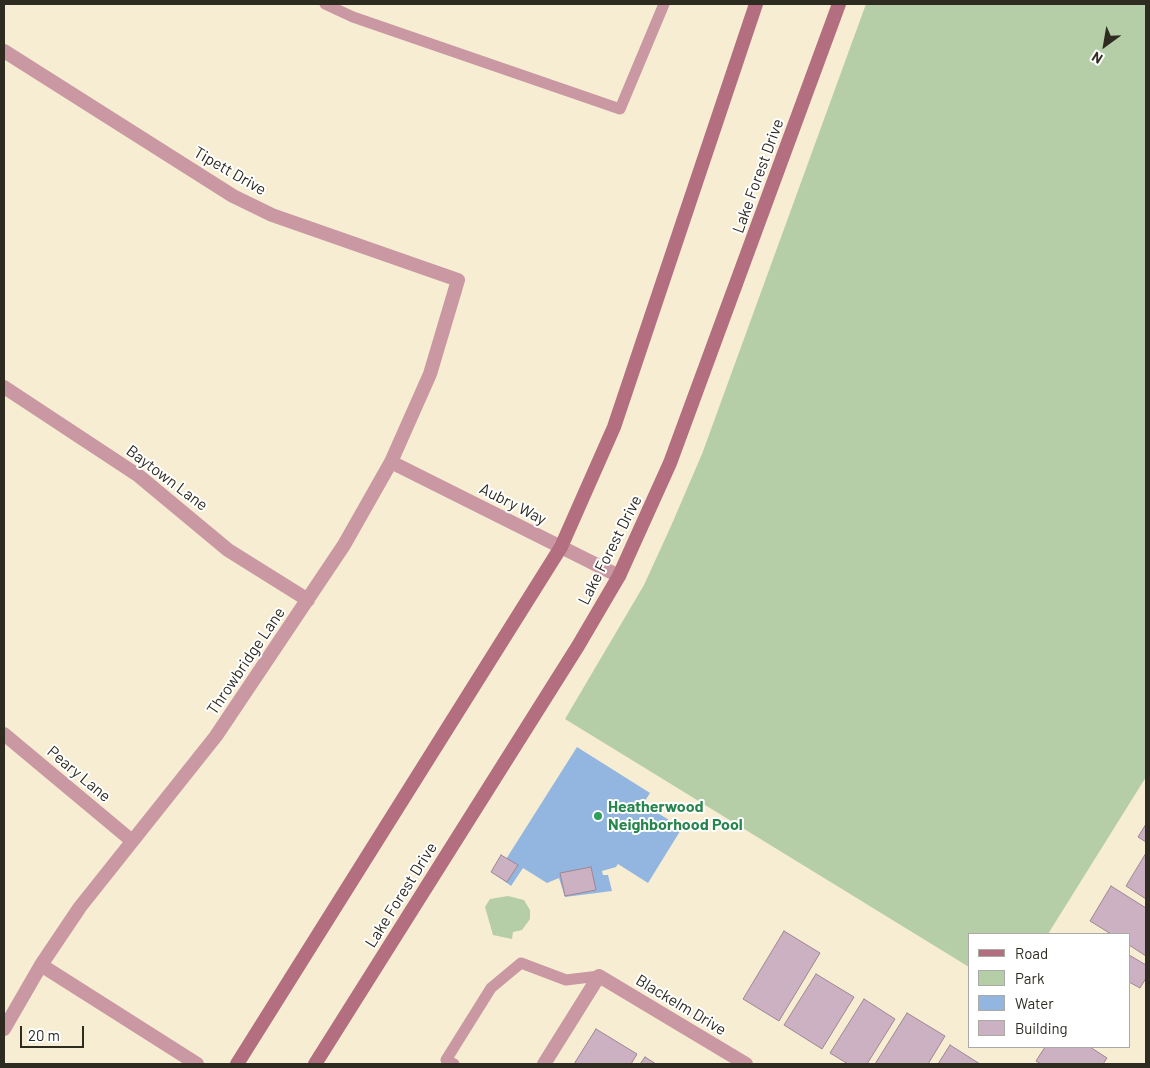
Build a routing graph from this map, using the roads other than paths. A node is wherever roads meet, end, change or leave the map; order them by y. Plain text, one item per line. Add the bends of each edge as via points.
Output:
1 (325, 4) edge
2 (664, 4) edge
3 (756, 4) edge
4 (839, 4) edge
5 (4, 51) edge
6 (458, 280) joint
7 (4, 387) edge
8 (391, 462) junction
9 (561, 547) junction
10 (619, 576) junction
11 (308, 600) junction
12 (4, 734) edge
13 (131, 840) junction
14 (42, 965) junction
15 (599, 976) junction
16 (4, 1029) edge
17 (197, 1064) edge
18 (237, 1064) edge
19 (315, 1064) edge
20 (454, 1064) edge
21 (544, 1064) edge
22 (746, 1064) edge

1 - 2 lane via 363,21 620,109
3 - 9 main road via 614,427
4 - 10 main road, Lake Forest Drive via 670,462
5 - 6 street, Tipett Drive via 233,196 272,215
6 - 8 street, Throwbridge Lane via 430,374
7 - 11 street, Baytown Lane via 139,476 228,550
8 - 9 street, Aubry Way
8 - 11 street, Throwbridge Lane via 344,545
9 - 10 street, Aubry Way
9 - 18 main road
10 - 19 main road, Lake Forest Drive via 551,690
11 - 13 street, Throwbridge Lane via 216,736
12 - 13 street, Peary Lane
13 - 14 street, Throwbridge Lane via 80,906
14 - 16 street, Throwbridge Lane
14 - 17 street
15 - 20 lane via 566,980 521,964 491,988 446,1060
15 - 21 street
15 - 22 street, Blackelm Drive

